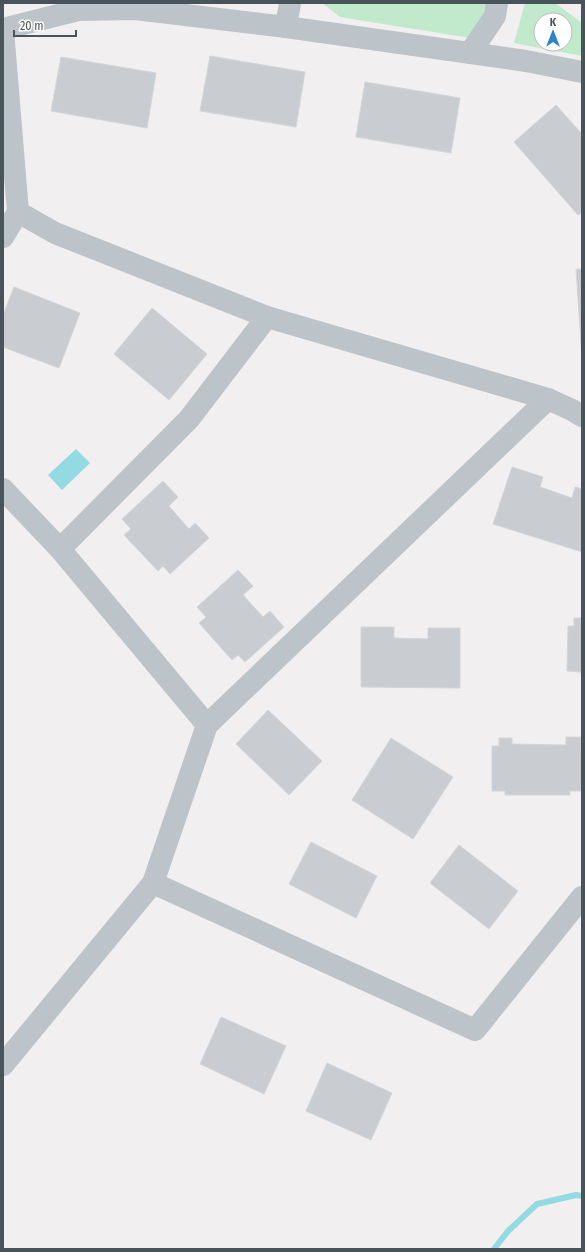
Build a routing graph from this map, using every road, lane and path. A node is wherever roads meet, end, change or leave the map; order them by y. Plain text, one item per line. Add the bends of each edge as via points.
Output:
1 (290, 3) edge
2 (497, 3) edge
3 (78, 7) edge
4 (194, 10) edge
5 (286, 28) junction
6 (3, 29) edge
7 (470, 53) junction
8 (582, 72) edge
9 (18, 212) junction
10 (3, 237) edge
11 (267, 317) junction
12 (548, 400) junction
13 (579, 412) edge
14 (3, 489) edge
15 (60, 549) junction
16 (207, 725) junction
17 (153, 883) junction
18 (582, 897) edge
19 (3, 1065) edge

1 - 5 street
2 - 7 street via 494,16
3 - 4 street
3 - 6 street
4 - 5 street
5 - 7 street
6 - 9 street
7 - 8 street
9 - 10 street
9 - 11 street via 55,233
11 - 12 street
11 - 15 street via 189,419
12 - 13 street
12 - 16 street
14 - 15 street
15 - 16 street
16 - 17 street
17 - 18 street via 475,1030
17 - 19 street

